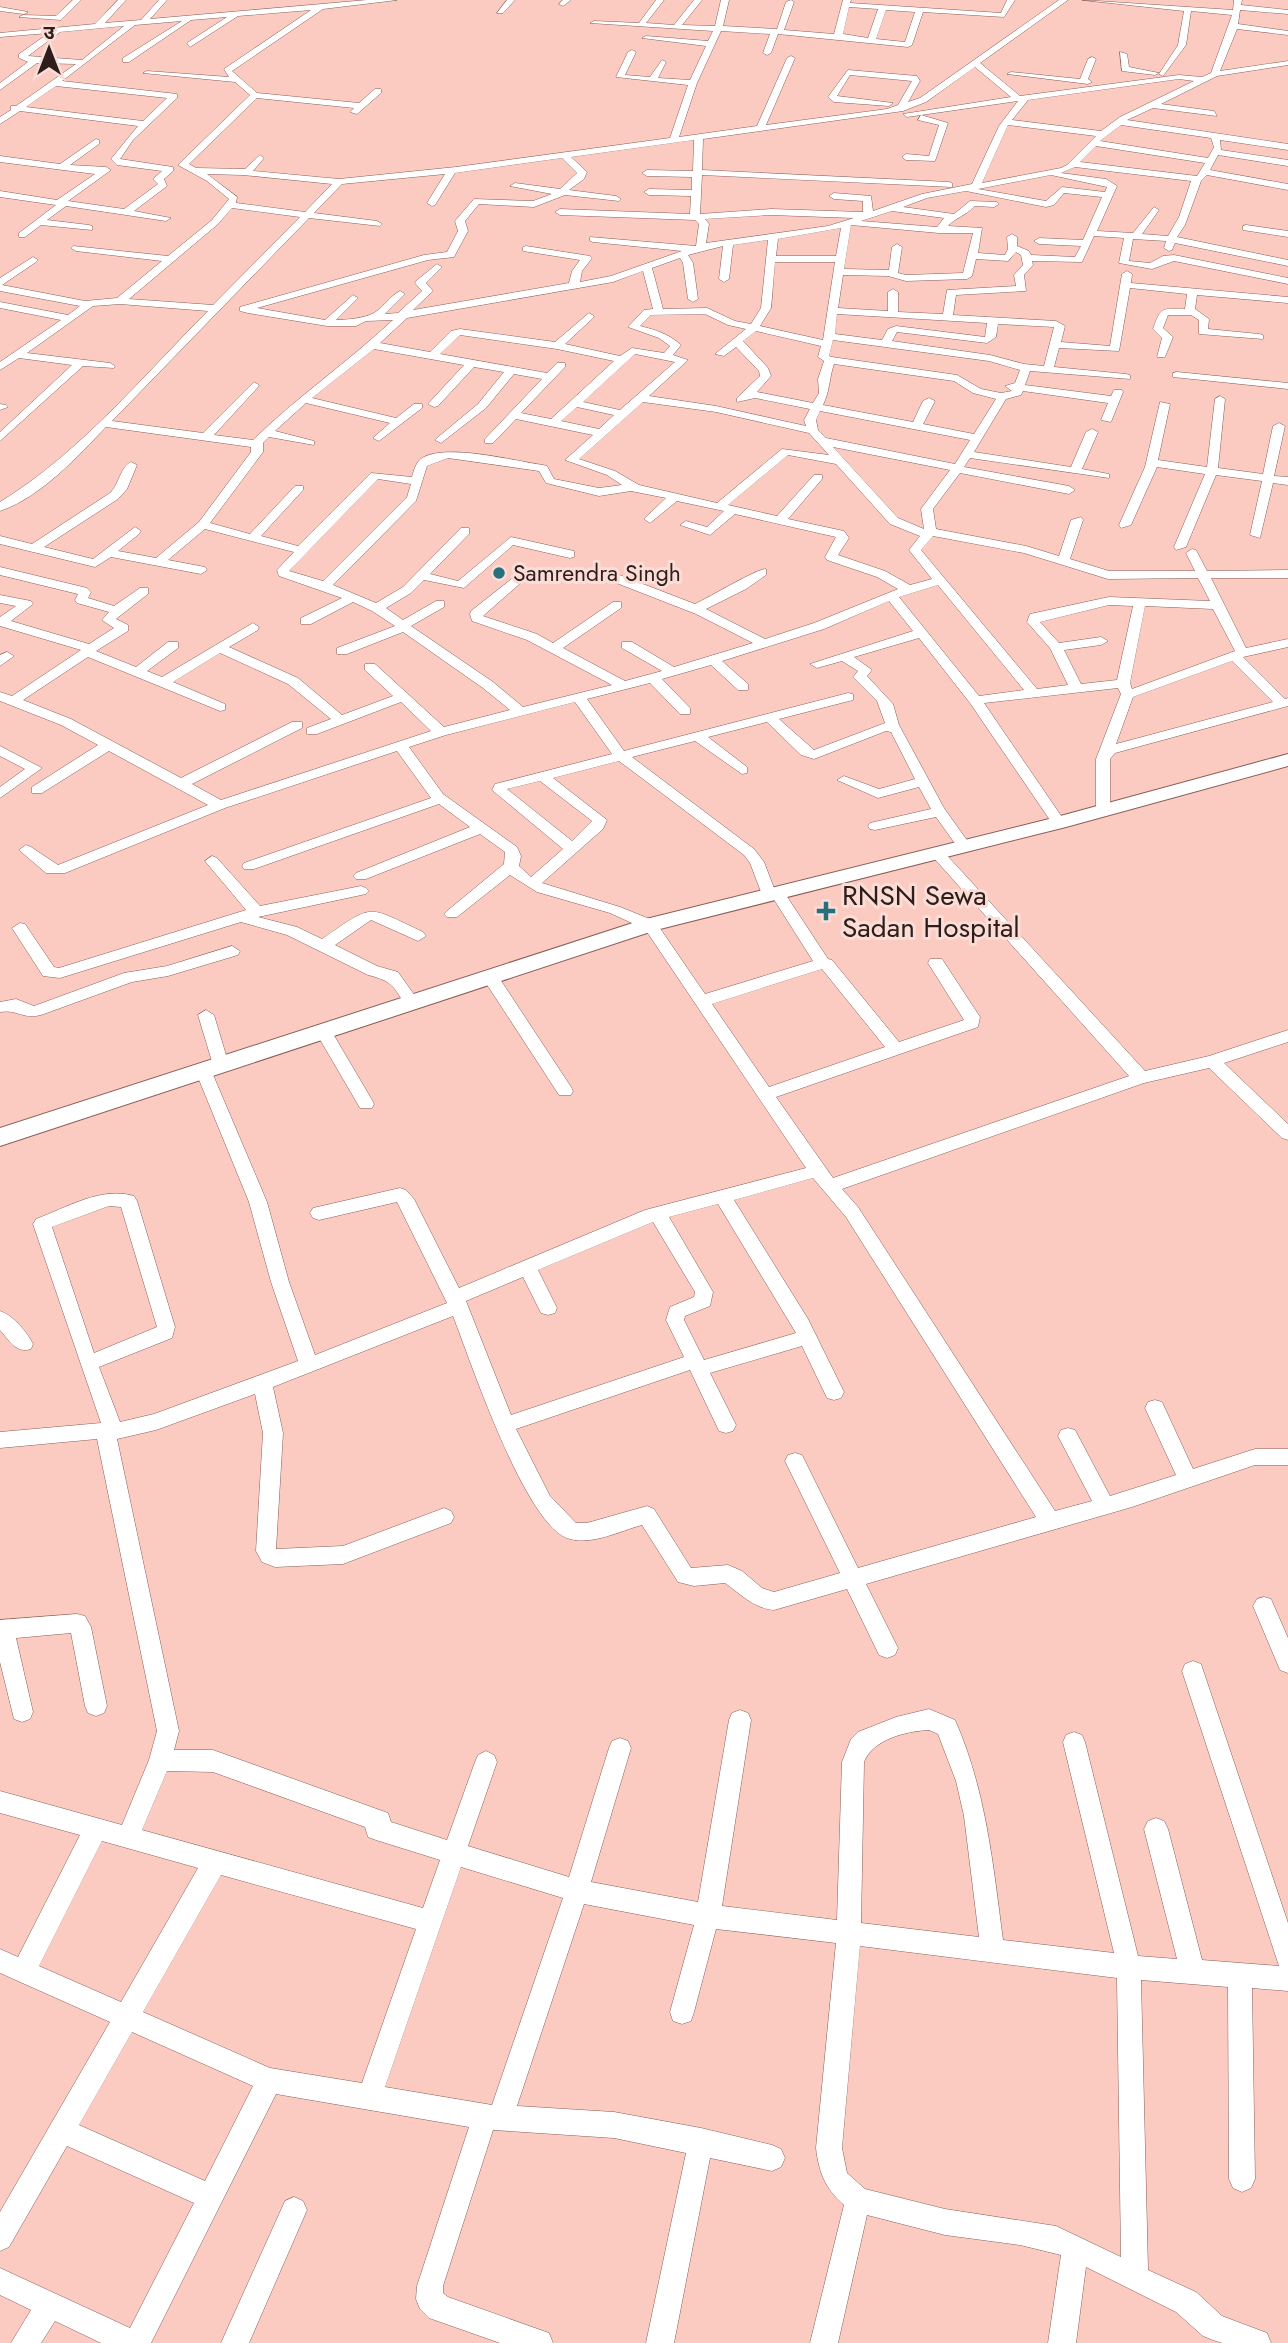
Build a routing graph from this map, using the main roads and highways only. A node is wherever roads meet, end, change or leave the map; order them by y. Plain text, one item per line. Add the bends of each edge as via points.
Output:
1 (1288, 760) edge
2 (0, 1137) edge

1 - 2 main road via 1059,823 650,925

